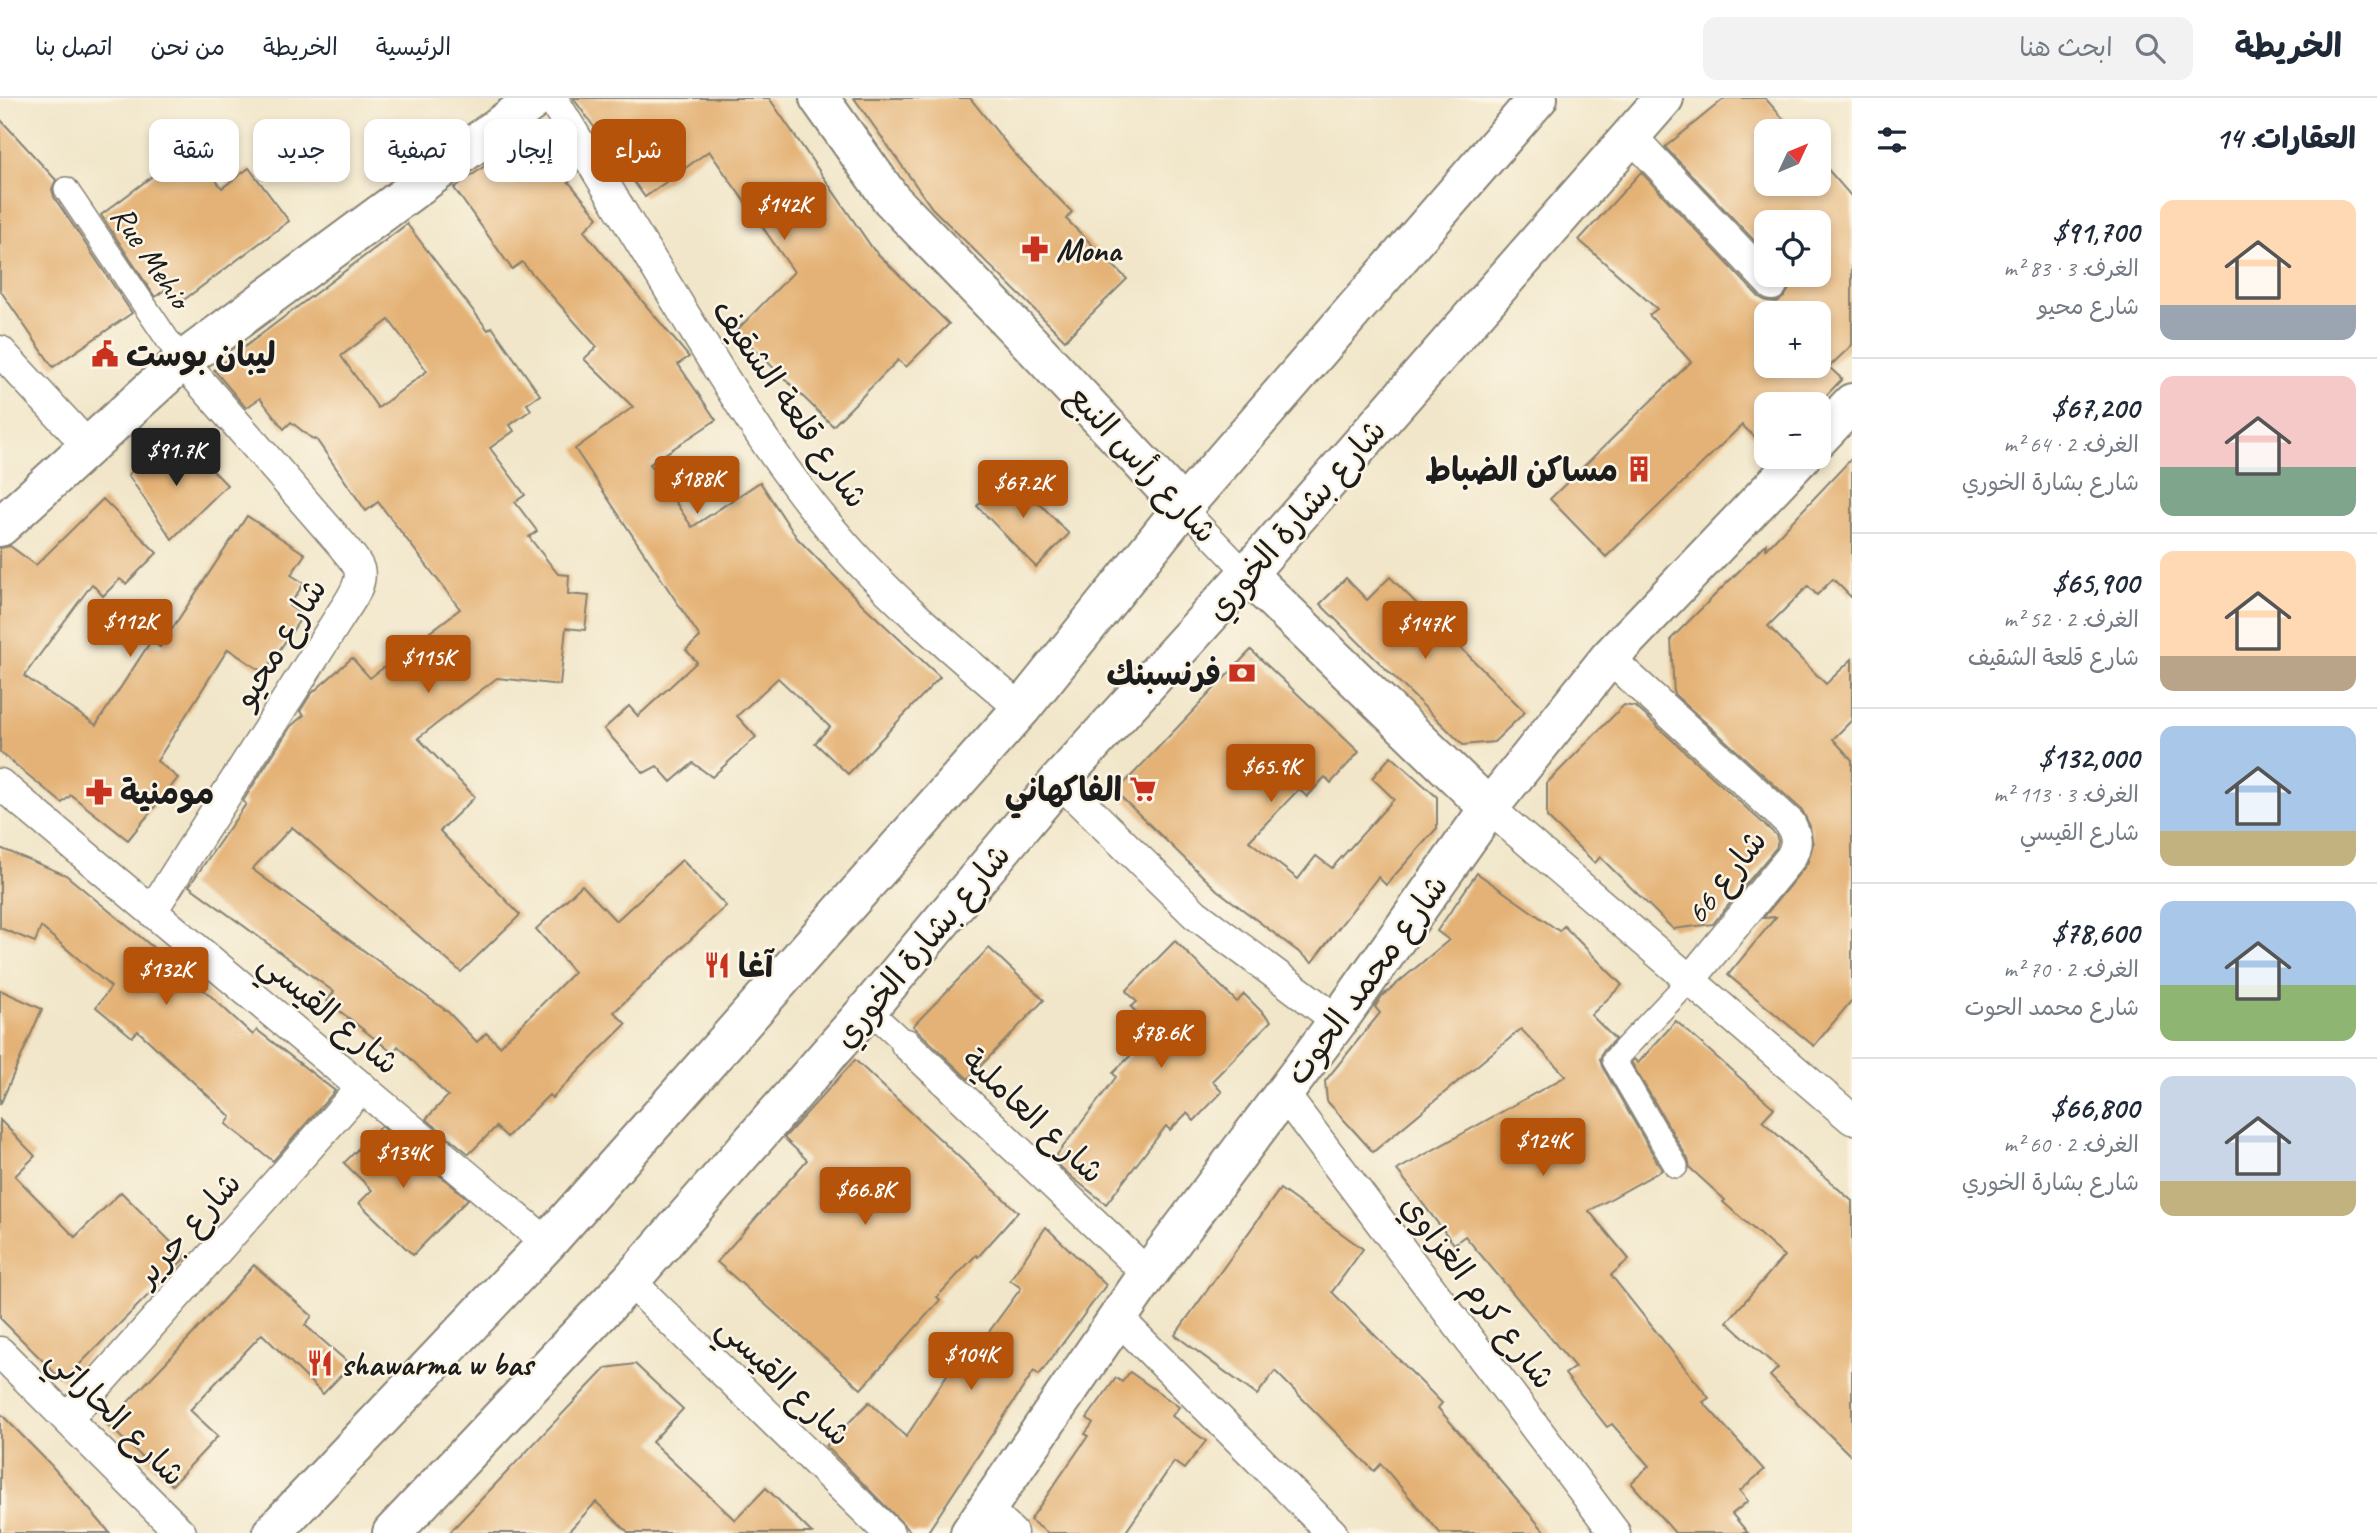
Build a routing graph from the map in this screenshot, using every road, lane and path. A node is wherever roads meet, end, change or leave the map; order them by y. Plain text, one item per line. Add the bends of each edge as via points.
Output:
1 (537, 98) edge
2 (552, 98) edge
3 (819, 98) edge
4 (1538, 98) edge
5 (1664, 98) edge
6 (1631, 136) junction
7 (66, 189) dead end
8 (1754, 266) edge
9 (0, 351) edge
10 (182, 361) junction
11 (1852, 403) edge
12 (1831, 425) edge
13 (88, 446) junction
14 (1790, 469) edge
15 (1183, 507) junction
16 (0, 527) edge
17 (1247, 574) junction
18 (1609, 658) junction
19 (1021, 709) junction
20 (1059, 781) junction
21 (0, 784) edge
22 (1489, 808) junction
23 (152, 911) junction
24 (1690, 980) junction
25 (868, 1009) junction
26 (1338, 1021) junction
27 (906, 1044) joint
28 (362, 1087) junction
29 (1283, 1093) junction
30 (1852, 1119) edge
31 (1676, 1166) dead end
32 (547, 1243) junction
33 (1148, 1274) junction
34 (630, 1281) junction
35 (1119, 1320) junction
36 (0, 1352) edge
37 (68, 1418) junction
38 (990, 1525) edge
39 (181, 1533) edge
40 (272, 1533) edge
41 (392, 1533) edge
42 (889, 1533) edge
43 (1332, 1533) edge
44 (1615, 1533) edge

1 - 10 main road
2 - 19 street, شارع قلعة الشقيف via 721,374 818,512 915,618
3 - 15 main road, شارع رأس النبع via 891,199
4 - 15 main road
5 - 6 main road, شارع بشارة الخوري
6 - 8 street
6 - 17 main road, شارع بشارة الخوري
7 - 10 street, Rue Mehio
9 - 13 street
10 - 13 main road
10 - 23 street, شارع محيو via 342,545 360,576 337,621
11 - 12 main road
13 - 16 main road
14 - 18 main road, شارع محمد الحوت
15 - 17 street, شارع رأس النبع
15 - 19 main road
17 - 20 main road, شارع بشارة الخوري
17 - 22 main road, شارع رأس النبع
18 - 22 main road, شارع محمد الحوت
18 - 24 street, شارع 66 via 1790,823 1796,835 1791,857
19 - 32 main road
20 - 25 main road, شارع بشارة الخوري
20 - 26 street via 1195,914
21 - 23 street, شارع القيسي
22 - 24 street
22 - 26 main road, شارع محمد الحوت
23 - 28 street, شارع القيسي
24 - 30 street
24 - 31 street, شارع 66 via 1614,1060
25 - 27 street, شارع العاملية
25 - 34 main road, شارع بشارة الخوري
26 - 29 main road, شارع محمد الحوت
27 - 33 street, شارع العاملية
28 - 32 street, شارع القيسي
28 - 37 street, شارع جرير
29 - 33 main road, شارع محمد الحوت
29 - 44 street, شارع كرم الغزاوي
32 - 40 main road
33 - 35 main road, شارع محمد الحوت
34 - 41 main road, شارع بشارة الخوري
34 - 42 street, شارع القيسي
35 - 38 main road, شارع محمد الحوت
35 - 43 street
36 - 37 street, شارع الحاراتي
37 - 39 street, شارع الحاراتي

